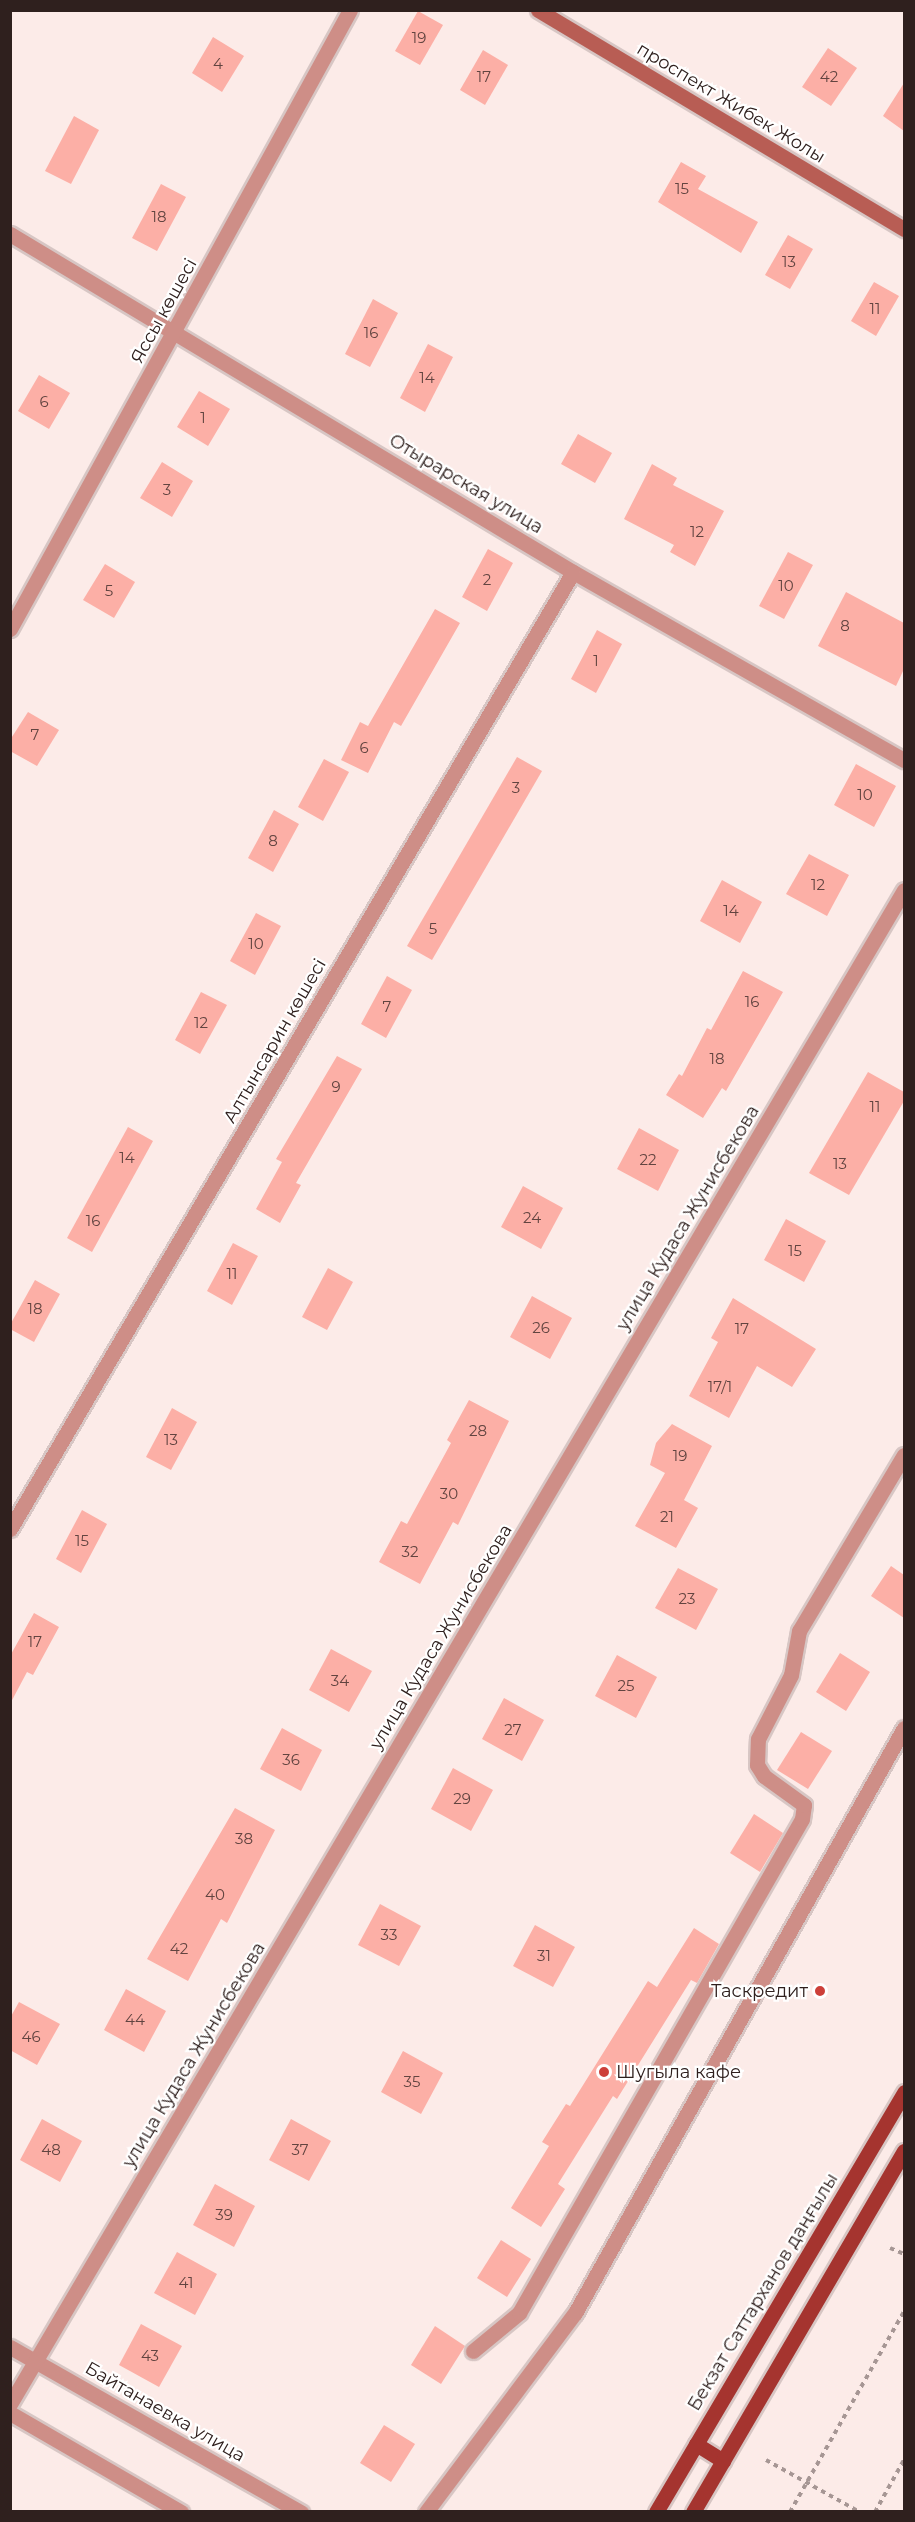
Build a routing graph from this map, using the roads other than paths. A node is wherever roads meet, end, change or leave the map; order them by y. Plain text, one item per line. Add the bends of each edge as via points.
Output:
1 (350, 10) edge
2 (538, 10) edge
3 (904, 229) edge
4 (10, 234) edge
5 (176, 331) junction
6 (573, 572) junction
7 (10, 629) edge
8 (904, 760) edge
9 (904, 890) edge
10 (904, 1455) edge
11 (10, 1529) edge
12 (904, 1728) edge
13 (904, 2092) edge
14 (904, 2151) edge
15 (10, 2347) edge
16 (473, 2350) dead end
17 (36, 2361) junction
18 (10, 2403) edge
19 (10, 2413) edge
20 (696, 2444) junction
21 (723, 2461) junction
22 (181, 2511) edge
23 (301, 2511) edge
24 (426, 2511) edge
25 (656, 2511) edge
26 (693, 2511) edge

1 - 5 street, Яссы көшесі
2 - 3 main road, проспект Жибек Жолы
4 - 5 street, Отырарская улица
5 - 6 street, Отырарская улица
5 - 7 street, Яссы көшесі
6 - 8 street, Отырарская улица
6 - 11 street, Алтынсарин көшесі
9 - 17 street, улица Кудаса Жунисбекова
10 - 16 street via 800,1631 790,1675 758,1739 757,1765 764,1776 804,1805 802,1819 519,2313
12 - 24 street via 575,2313
13 - 20 main road, Бекзат Саттарханов даңғылы
14 - 21 main road
15 - 17 street, Байтанаевка улица
17 - 18 street, улица Кудаса Жунисбекова
17 - 23 street, Байтанаевка улица
19 - 22 street
20 - 21 main road
20 - 25 main road, Бекзат Саттарханов даңғылы
21 - 26 main road

